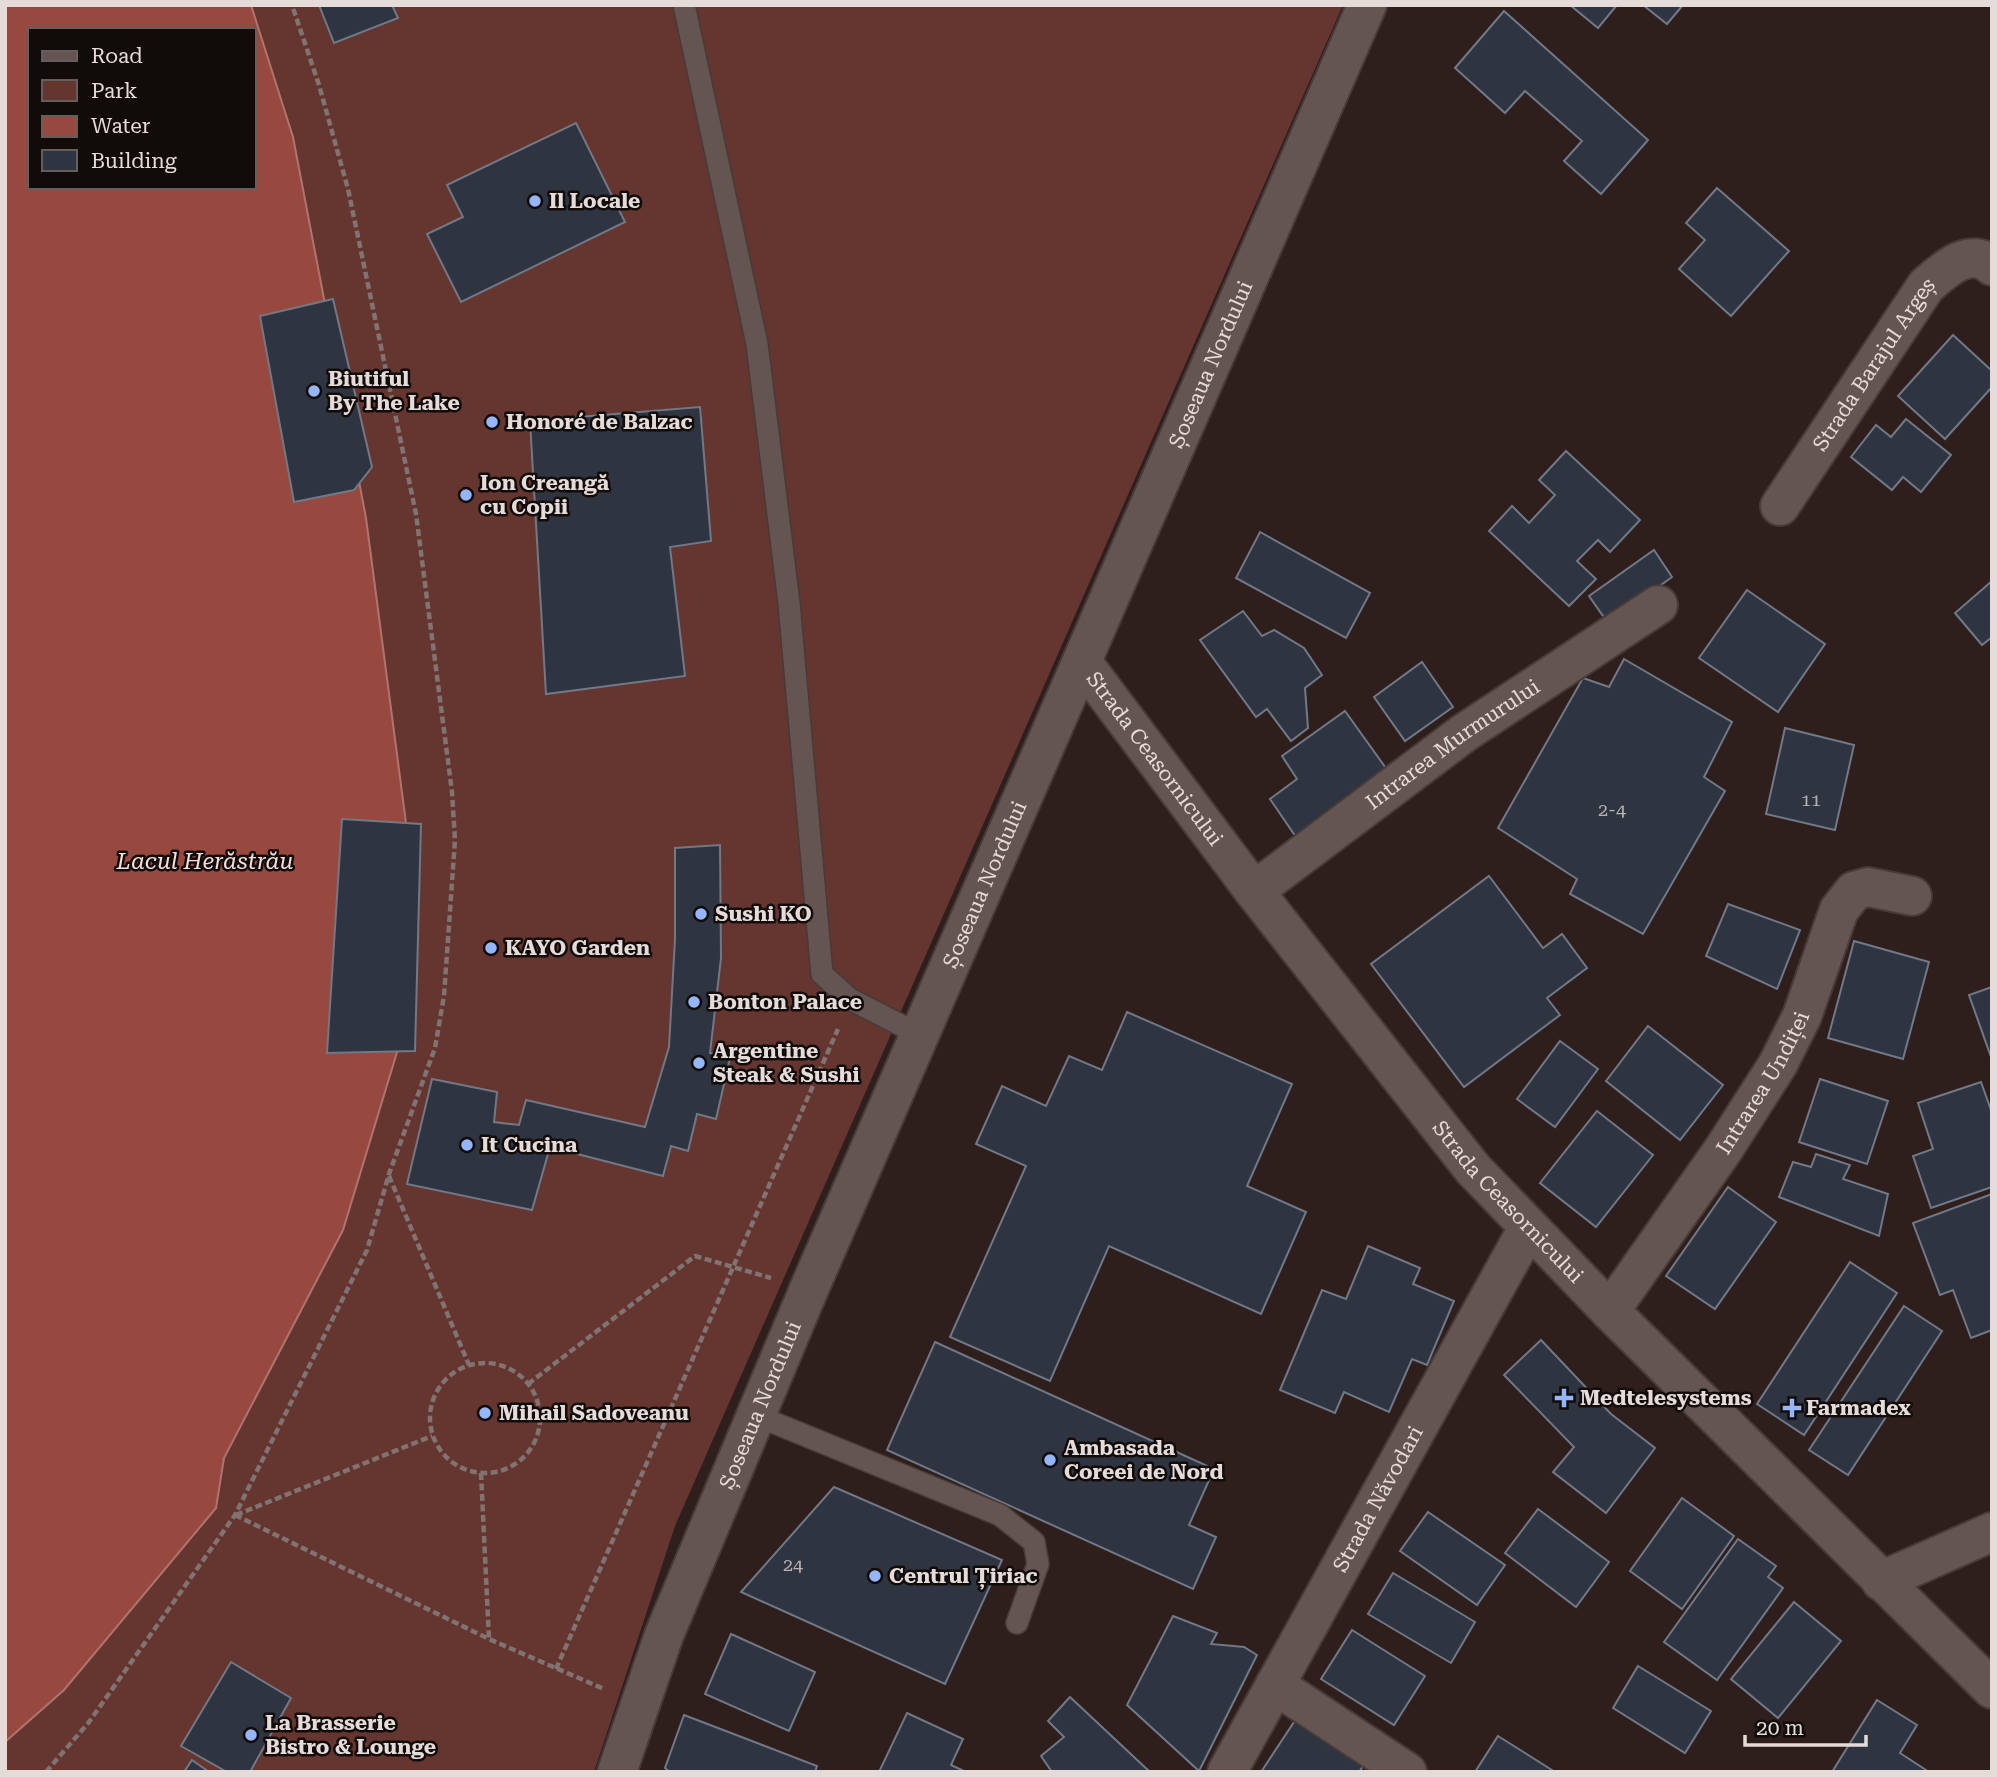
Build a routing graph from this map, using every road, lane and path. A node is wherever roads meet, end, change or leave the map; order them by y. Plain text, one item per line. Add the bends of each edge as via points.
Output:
1 (292, 5) edge
2 (684, 5) edge
3 (1367, 5) edge
4 (1992, 267) edge
5 (1780, 506) dead end
6 (1658, 605) dead end
7 (1082, 662) junction
8 (1254, 891) junction
9 (1912, 896) dead end
10 (850, 999) junction
11 (920, 1035) junction
12 (389, 1174) junction
13 (1528, 1228) junction
14 (735, 1268) junction
15 (808, 1289) junction
16 (1610, 1311) junction
17 (469, 1365) junction
18 (528, 1384) junction
19 (755, 1415) junction
20 (432, 1436) junction
21 (481, 1473) junction
22 (235, 1515) junction
23 (1992, 1532) edge
24 (1881, 1581) junction
25 (1017, 1623) dead end
26 (489, 1639) junction
27 (556, 1669) junction
28 (1275, 1685) junction
29 (1992, 1689) edge
30 (639, 1704) junction
31 (46, 1772) edge
32 (617, 1772) edge
33 (1227, 1772) edge
34 (1408, 1772) edge

1 - 12 path via 348,189 416,514 452,792 455,840 444,996 435,1048
2 - 10 lane via 757,344 789,603 822,974
3 - 7 street, Șoseaua Nordului
4 - 5 street, Strada Barajul Argeș via 1965,258 1926,286
6 - 8 street, Intrarea Murmurului via 1464,733
7 - 8 street, Strada Ceasornicului
7 - 11 street, Șoseaua Nordului
8 - 13 street, Strada Ceasornicului via 1465,1159
9 - 16 street, Intrarea Undiței via 1868,887 1854,891 1839,910 1802,1016 1778,1064
10 - 11 lane
10 - 14 path
11 - 15 street, Șoseaua Nordului
12 - 17 path
12 - 22 path via 367,1250
13 - 16 street, Strada Ceasornicului
13 - 28 street, Strada Năvodari
14 - 15 path
14 - 18 path via 695,1256
14 - 27 path
15 - 19 street, Șoseaua Nordului
16 - 24 street, Strada Ceasornicului
17 - 18 path via 508,1368
17 - 20 path via 453,1372 432,1400
18 - 21 path via 540,1418 529,1452 499,1472
19 - 25 lane via 1000,1515 1034,1542 1038,1564
19 - 30 street, Șoseaua Nordului
20 - 21 path via 451,1462
20 - 22 path
21 - 26 path
22 - 26 path
22 - 31 path via 89,1722
23 - 24 street
24 - 29 street, Strada Ceasornicului
26 - 27 path
27 - 30 path
28 - 33 street, Strada Năvodari
28 - 34 street
30 - 32 street, Șoseaua Nordului

